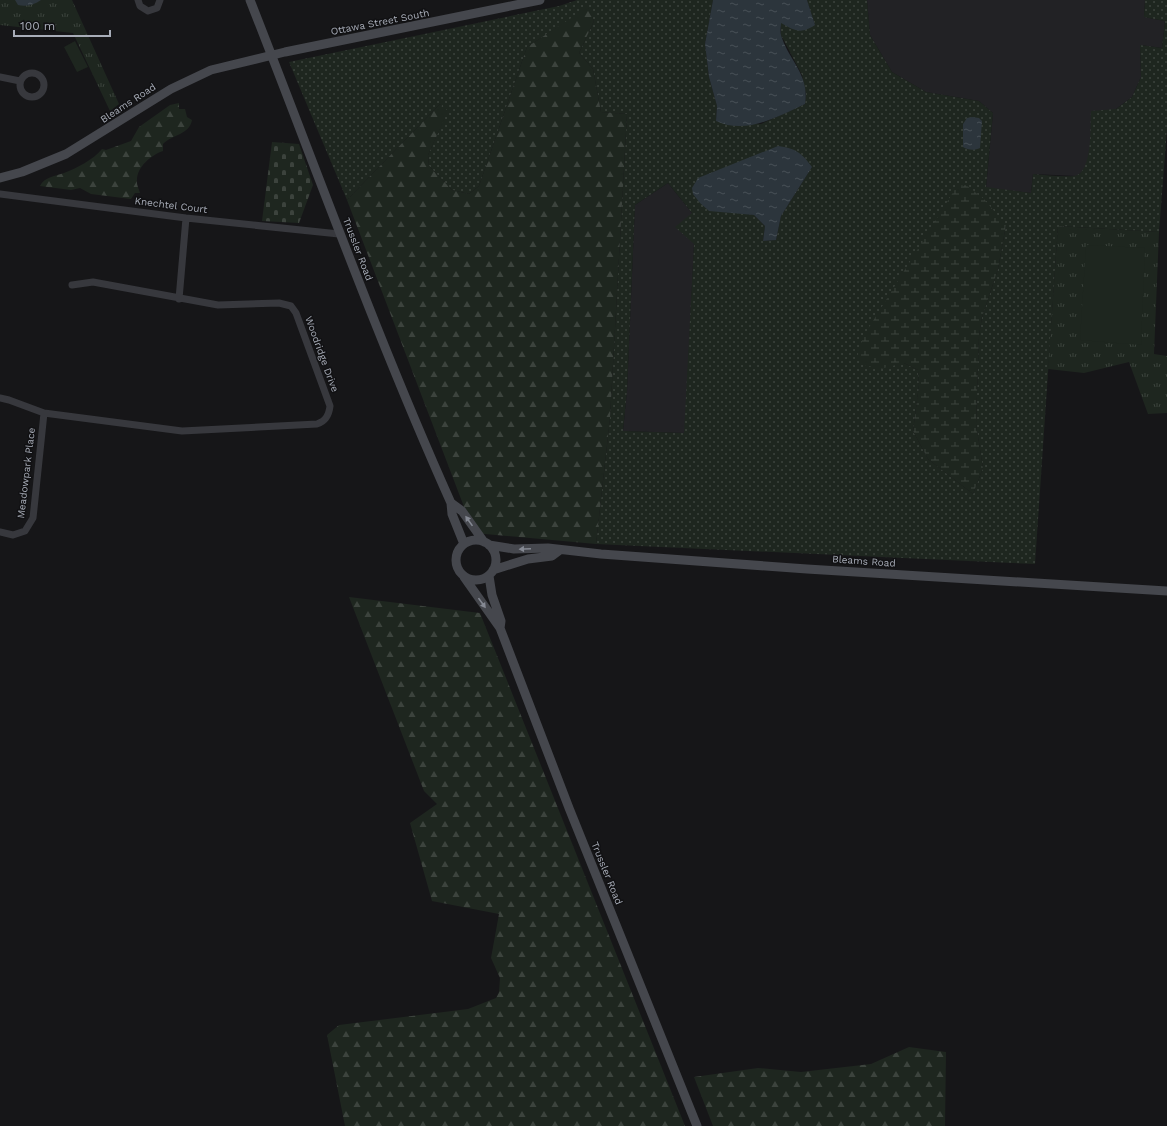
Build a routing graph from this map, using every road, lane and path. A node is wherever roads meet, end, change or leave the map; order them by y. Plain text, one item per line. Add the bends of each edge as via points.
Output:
1 (138, 0) edge
2 (160, 0) edge
3 (250, 0) edge
4 (540, 0) edge
5 (272, 55) junction
6 (0, 77) edge
7 (20, 81) dead end
8 (0, 178) edge
9 (0, 194) edge
10 (186, 218) junction
11 (339, 234) junction
12 (72, 285) dead end
13 (179, 299) junction
14 (0, 398) edge
15 (44, 413) junction
16 (451, 503) junction
17 (0, 532) edge
18 (464, 544) junction
19 (486, 544) junction
20 (560, 550) junction
21 (491, 573) junction
22 (464, 577) junction
23 (1167, 591) edge
24 (500, 628) junction
25 (697, 1126) edge

1 - 2 street via 140,6 148,11 157,8
3 - 5 main road, Trussler Road
4 - 5 main road, Ottawa Street South
5 - 8 main road, Bleams Road via 223,66 188,80 66,154
5 - 11 main road, Trussler Road
6 - 7 street
9 - 10 street, Knechtel Court
10 - 11 street, Knechtel Court
10 - 13 street
11 - 16 main road, Trussler Road via 409,410
12 - 13 street, Woodridge Drive via 93,282
13 - 15 street, Woodridge Drive via 218,305 281,303 291,306 296,313 330,406 325,419 317,424 182,431
14 - 15 street, Woodridge Drive
15 - 17 street, Meadowpark Place via 33,518 25,532 14,535
16 - 18 main road, Trussler Road via 452,514
19 -> 16 main road, Trussler Road via 462,511
18 - 19 main road via 477,540
18 - 22 main road via 455,560 456,567
20 -> 19 main road, Bleams Road via 514,549
19 - 21 main road via 496,557
20 - 21 main road, Bleams Road via 552,556 528,559
20 - 23 main road, Bleams Road via 807,569
21 - 22 main road via 477,581
21 - 24 main road, Trussler Road via 492,594 501,621
22 -> 24 main road, Trussler Road
24 - 25 main road, Trussler Road via 572,816

